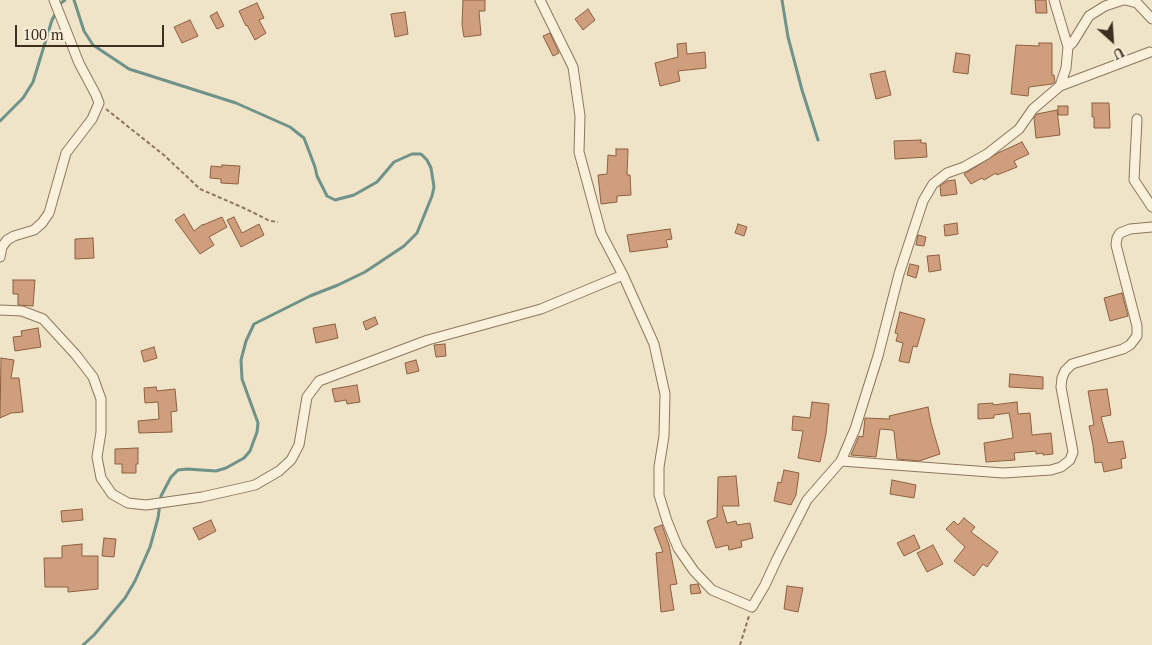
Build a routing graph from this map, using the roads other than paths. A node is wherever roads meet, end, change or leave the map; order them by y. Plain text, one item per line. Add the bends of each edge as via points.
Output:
1 (54, 0) edge
2 (540, 0) edge
3 (1054, 0) edge
4 (1124, 0) edge
5 (1152, 19) edge
6 (1068, 47) junction
7 (1150, 52) dead end
8 (1060, 86) junction
9 (1137, 119) dead end
10 (1152, 207) edge
11 (1152, 227) edge
12 (0, 257) edge
13 (622, 275) junction
14 (0, 310) edge
15 (841, 461) junction

1 - 12 street via 98,103 92,119 66,153 49,213 34,230 7,240
2 - 13 street via 573,67 580,116 579,152 601,234
3 - 6 street
4 - 5 street via 1137,3
4 - 6 street via 1089,16
6 - 8 street
7 - 8 street
8 - 15 street via 1033,109 1019,129 987,154 932,184 923,201 899,274 878,356
9 - 10 street via 1134,180
11 - 15 street via 1130,229 1116,238 1137,336 1123,349 1072,364 1062,378 1073,452 1070,460 1061,467 1003,473
13 - 14 street via 541,309 428,340 319,382 307,397 298,445 291,460 279,471 255,485 146,505 128,503 112,494 101,478 98,457 101,399 92,377 76,355 43,319 22,311
13 - 15 street via 654,344 666,394 659,495 678,548 712,590 752,606 807,500

